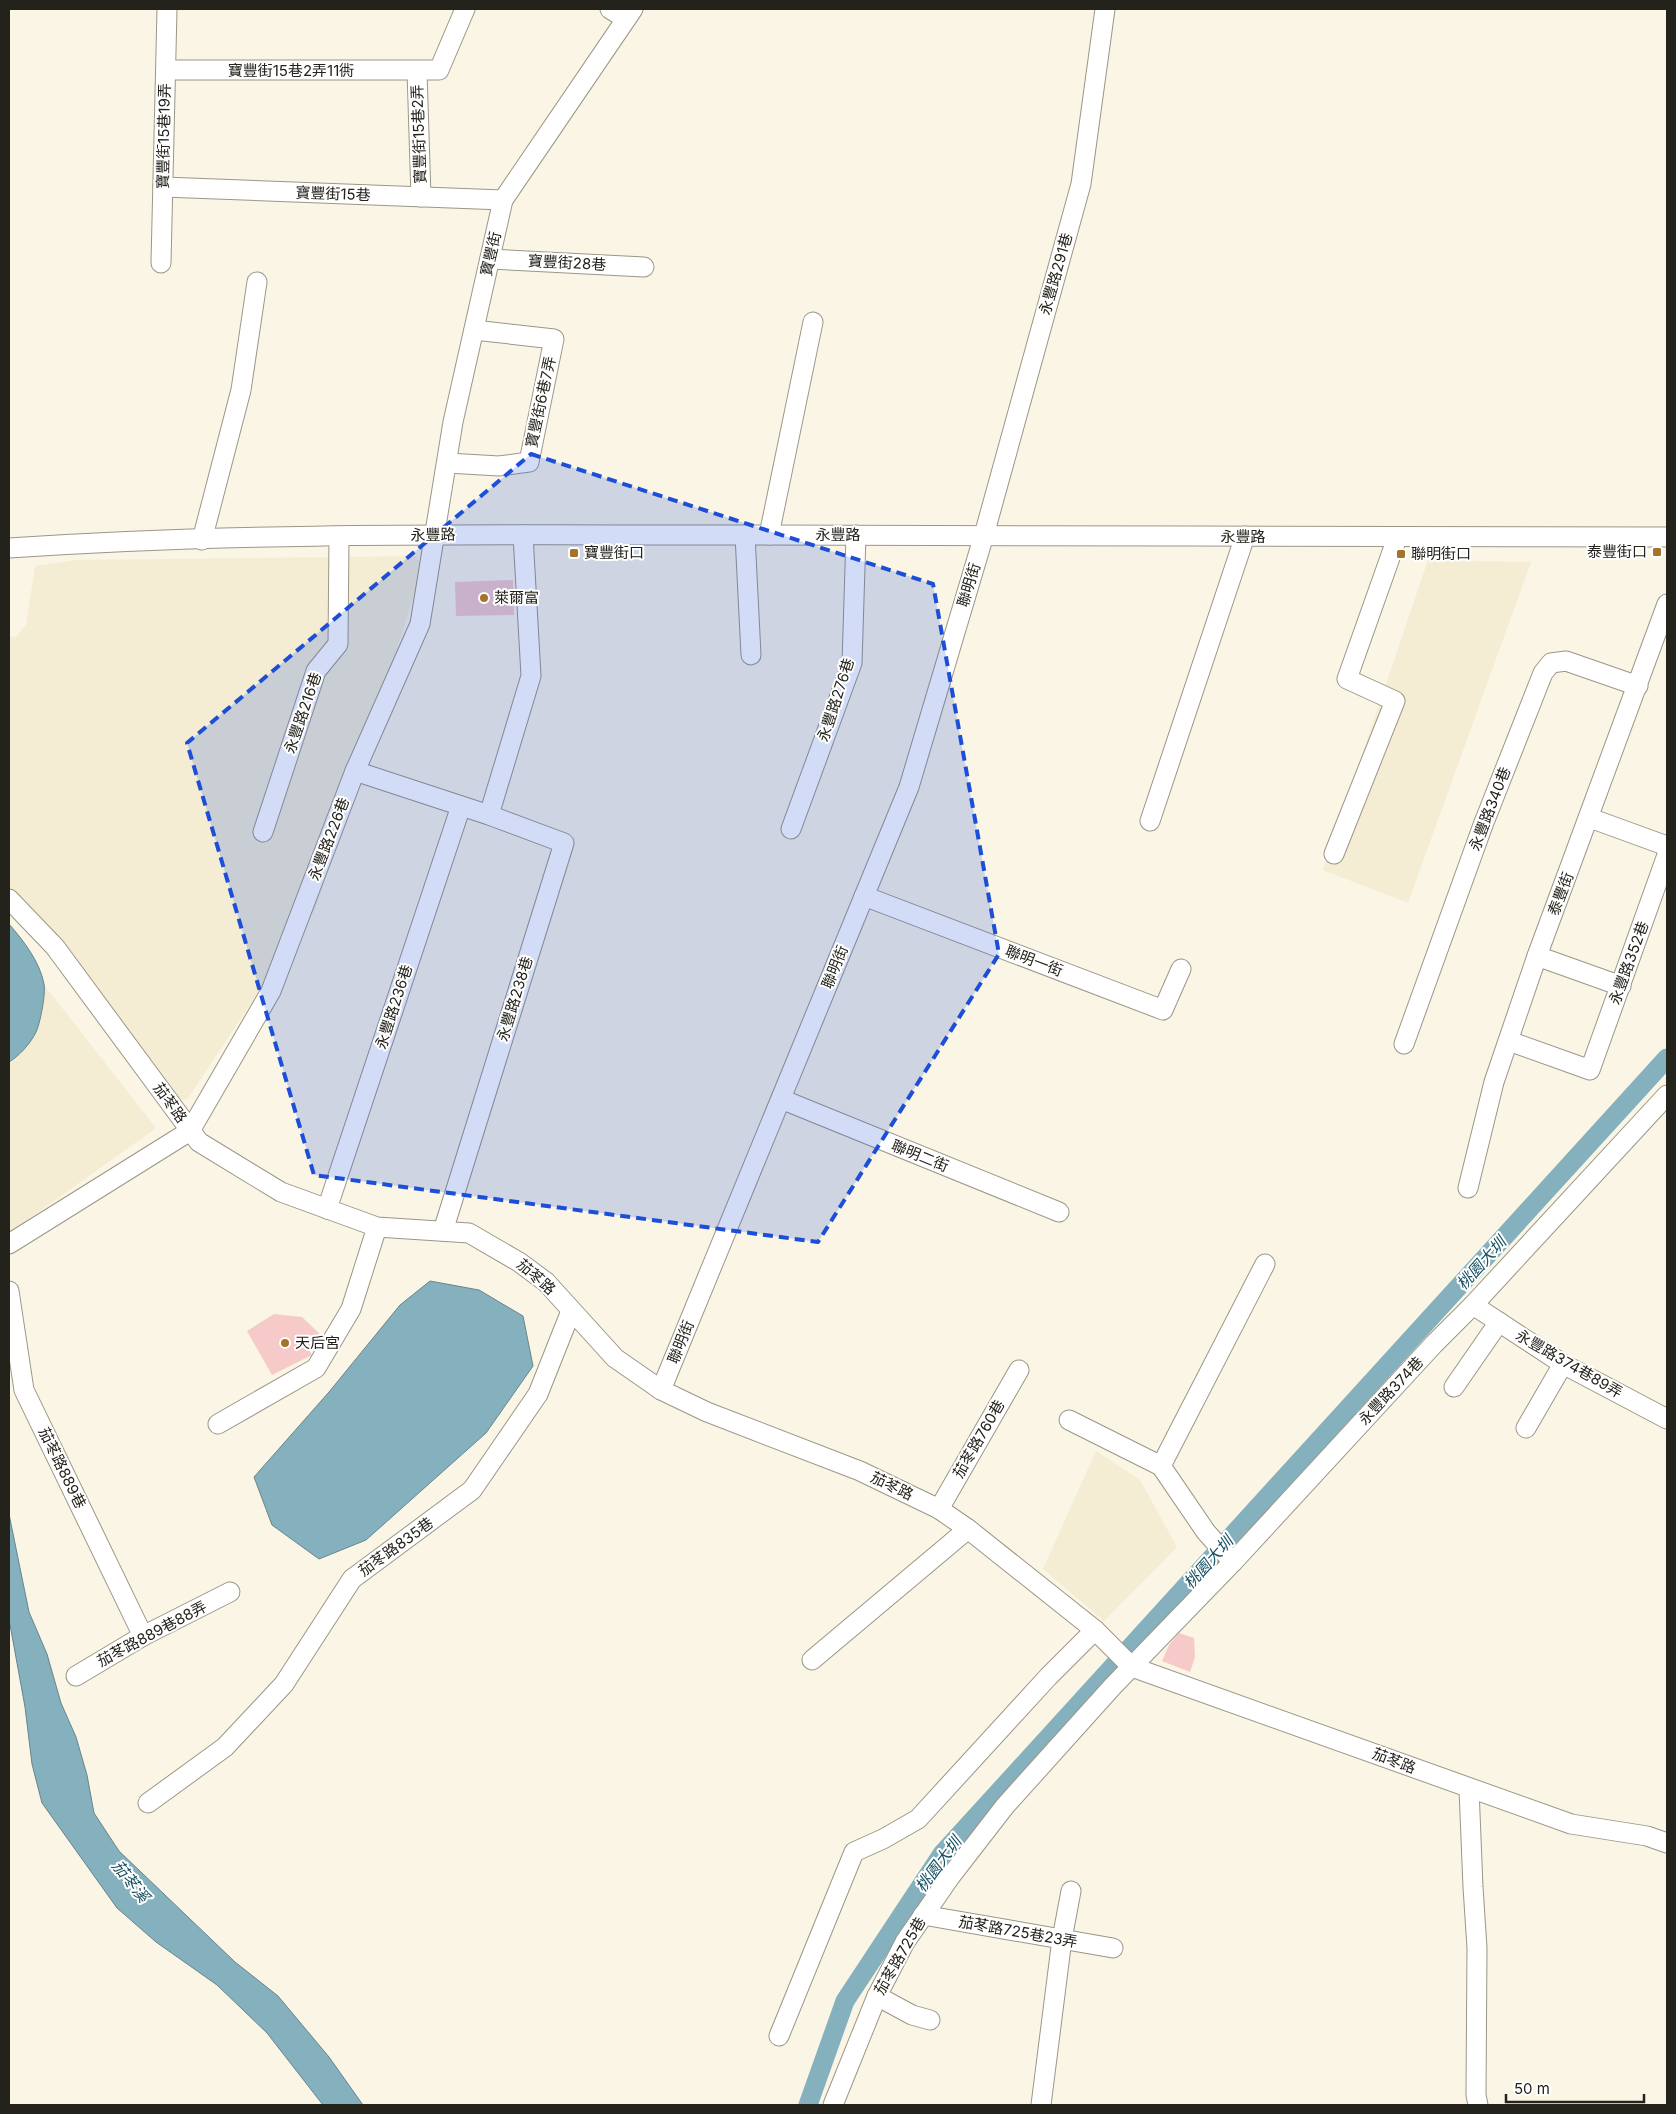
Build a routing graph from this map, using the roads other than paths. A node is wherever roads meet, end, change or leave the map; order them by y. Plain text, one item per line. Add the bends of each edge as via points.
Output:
1 (167, 9) edge
2 (465, 9) edge
3 (1105, 9) edge
4 (623, 12) edge
5 (166, 70) junction
6 (417, 71) junction
7 (163, 187) junction
8 (421, 197) junction
9 (503, 200) junction
10 (490, 259) junction
11 (162, 263) dead end
12 (644, 266) dead end
13 (257, 282) dead end
14 (813, 322) dead end
15 (474, 330) junction
16 (447, 463) junction
17 (436, 534) junction
18 (523, 535) junction
19 (745, 535) junction
20 (769, 535) junction
21 (856, 535) junction
22 (984, 535) junction
23 (339, 536) junction
24 (1245, 536) junction
25 (1667, 537) edge
26 (1397, 538) junction
27 (202, 540) junction
28 (9, 548) edge
29 (1667, 604) edge
30 (751, 655) dead end
31 (1638, 686) junction
32 (355, 771) junction
33 (461, 806) junction
34 (489, 815) junction
35 (1590, 818) junction
36 (1150, 821) dead end
37 (791, 829) dead end
38 (263, 832) dead end
39 (1667, 846) edge
40 (1334, 854) dead end
41 (1667, 855) edge
42 (864, 896) junction
43 (9, 899) edge
44 (1537, 956) junction
45 (1181, 968) dead end
46 (1621, 986) junction
47 (1509, 1041) junction
48 (1404, 1044) dead end
49 (1667, 1095) edge
50 (780, 1100) junction
51 (190, 1131) junction
52 (1468, 1188) dead end
53 (327, 1209) junction
54 (1059, 1212) dead end
55 (377, 1227) junction
56 (443, 1231) junction
57 (9, 1244) edge
58 (1265, 1264) dead end
59 (9, 1291) edge
60 (1473, 1305) junction
61 (571, 1310) junction
62 (1500, 1322) junction
63 (1564, 1364) junction
64 (1019, 1370) dead end
65 (1454, 1386) dead end
66 (661, 1390) junction
67 (1667, 1419) edge
68 (1069, 1420) dead end
69 (218, 1424) dead end
70 (1526, 1428) dead end
71 (1160, 1466) junction
72 (939, 1509) junction
73 (968, 1529) junction
74 (1229, 1558) junction
75 (230, 1592) dead end
76 (1099, 1634) junction
77 (143, 1636) junction
78 (812, 1660) dead end
79 (1129, 1665) junction
80 (76, 1676) dead end
81 (1113, 1686) joint
82 (1469, 1789) junction
83 (148, 1802) dead end
84 (1667, 1842) edge
85 (1071, 1891) dead end
86 (923, 1915) junction
87 (1062, 1939) junction
88 (1113, 1948) dead end
89 (877, 1996) junction
90 (930, 2020) dead end
91 (779, 2036) dead end
92 (834, 2105) edge
93 (1041, 2105) edge
94 (1478, 2105) edge

1 - 5 street, 寶豐街15巷19弄
2 - 6 street, 寶豐街15巷2弄 via 439,70
3 - 22 street, 永豐路291巷 via 1081,184
4 - 9 street, 寶豐街
5 - 6 street, 寶豐街15巷2弄11衖
5 - 7 street, 寶豐街15巷19弄
6 - 8 street, 寶豐街15巷2弄
7 - 8 street, 寶豐街15巷
7 - 11 street, 寶豐街15巷19弄
8 - 9 street, 寶豐街15巷
9 - 10 street, 寶豐街
10 - 12 street, 寶豐街28巷
10 - 15 street, 寶豐街
13 - 27 street via 241,390
14 - 20 street
15 - 16 street, 寶豐街
15 - 16 street, 寶豐街6巷7弄 via 554,339 529,462 499,466
16 - 17 street, 寶豐街
17 - 18 street, 永豐路
17 - 23 street, 永豐路
17 - 32 street, 永豐路226巷 via 420,624
18 - 19 street, 永豐路
18 - 34 street via 531,676
19 - 20 street, 永豐路
19 - 30 street
20 - 21 street, 永豐路
21 - 22 street, 永豐路
21 - 37 street, 永豐路276巷 via 852,663
22 - 24 street, 永豐路
22 - 42 street, 聯明街 via 908,787
23 - 27 street, 永豐路
23 - 38 street, 永豐路216巷 via 338,644 316,671
24 - 26 street, 永豐路
24 - 36 street
25 - 26 street, 永豐路
26 - 40 street via 1347,679 1395,700
27 - 28 street, 永豐路 via 92,542
29 - 31 street, 泰豐街
31 - 35 street, 泰豐街
31 - 48 street, 永豐路340巷 via 1566,661 1552,663 1543,673 1483,825
32 - 33 street
32 - 51 street, 永豐路226巷 via 271,992
33 - 34 street
33 - 53 street, 永豐路236巷
34 - 56 street, 永豐路238巷 via 564,843
35 - 39 street
35 - 44 street, 泰豐街
41 - 46 street, 永豐路352巷
42 - 45 street, 聯明一街 via 1163,1010
42 - 50 street, 聯明街
43 - 51 street, 茄苳路 via 55,947
44 - 46 street
44 - 47 street, 泰豐街
46 - 47 street, 永豐路352巷 via 1590,1070
47 - 52 street, 泰豐街 via 1494,1082
49 - 60 street, 永豐路374巷
50 - 54 street, 聯明二街
50 - 66 street, 聯明街
51 - 53 street, 茄苳路 via 199,1142 281,1192
51 - 57 street
53 - 55 street, 茄苳路
55 - 56 street, 茄苳路
55 - 69 street via 351,1309 316,1368
56 - 61 street, 茄苳路 via 470,1233 519,1262 546,1282
58 - 71 street
59 - 77 street, 茄苳路889巷 via 24,1390
60 - 62 street, 永豐路374巷89弄
60 - 74 street, 永豐路374巷
61 - 66 street, 茄苳路 via 615,1358
61 - 83 street, 茄苳路835巷 via 538,1394 472,1490 352,1579 284,1684 225,1747
62 - 63 street, 永豐路374巷89弄
62 - 65 street
63 - 67 street, 永豐路374巷89弄
63 - 70 street
64 - 72 street, 茄苳路760巷
66 - 72 street, 茄苳路 via 707,1412 860,1471
68 - 71 street
71 - 74 street via 1206,1532
72 - 73 street, 茄苳路
73 - 76 street, 茄苳路
73 - 78 street
74 - 79 street, 永豐路374巷
75 - 77 street, 茄苳路889巷88弄
76 - 79 street, 茄苳路
76 - 91 street via 1048,1677 918,1819 854,1852
77 - 80 street, 茄苳路889巷88弄
79 - 81 street, 永豐路374巷
79 - 82 street, 茄苳路
81 - 86 street, 茄苳路725巷 via 1004,1806
82 - 84 street, 茄苳路 via 1571,1824
82 - 94 street via 1477,1948
85 - 87 street
86 - 87 street, 茄苳路725巷23弄
86 - 89 street, 茄苳路725巷 via 904,1942
87 - 88 street, 茄苳路725巷23弄
87 - 93 street
89 - 90 street via 912,2016
89 - 92 street, 茄苳路725巷

